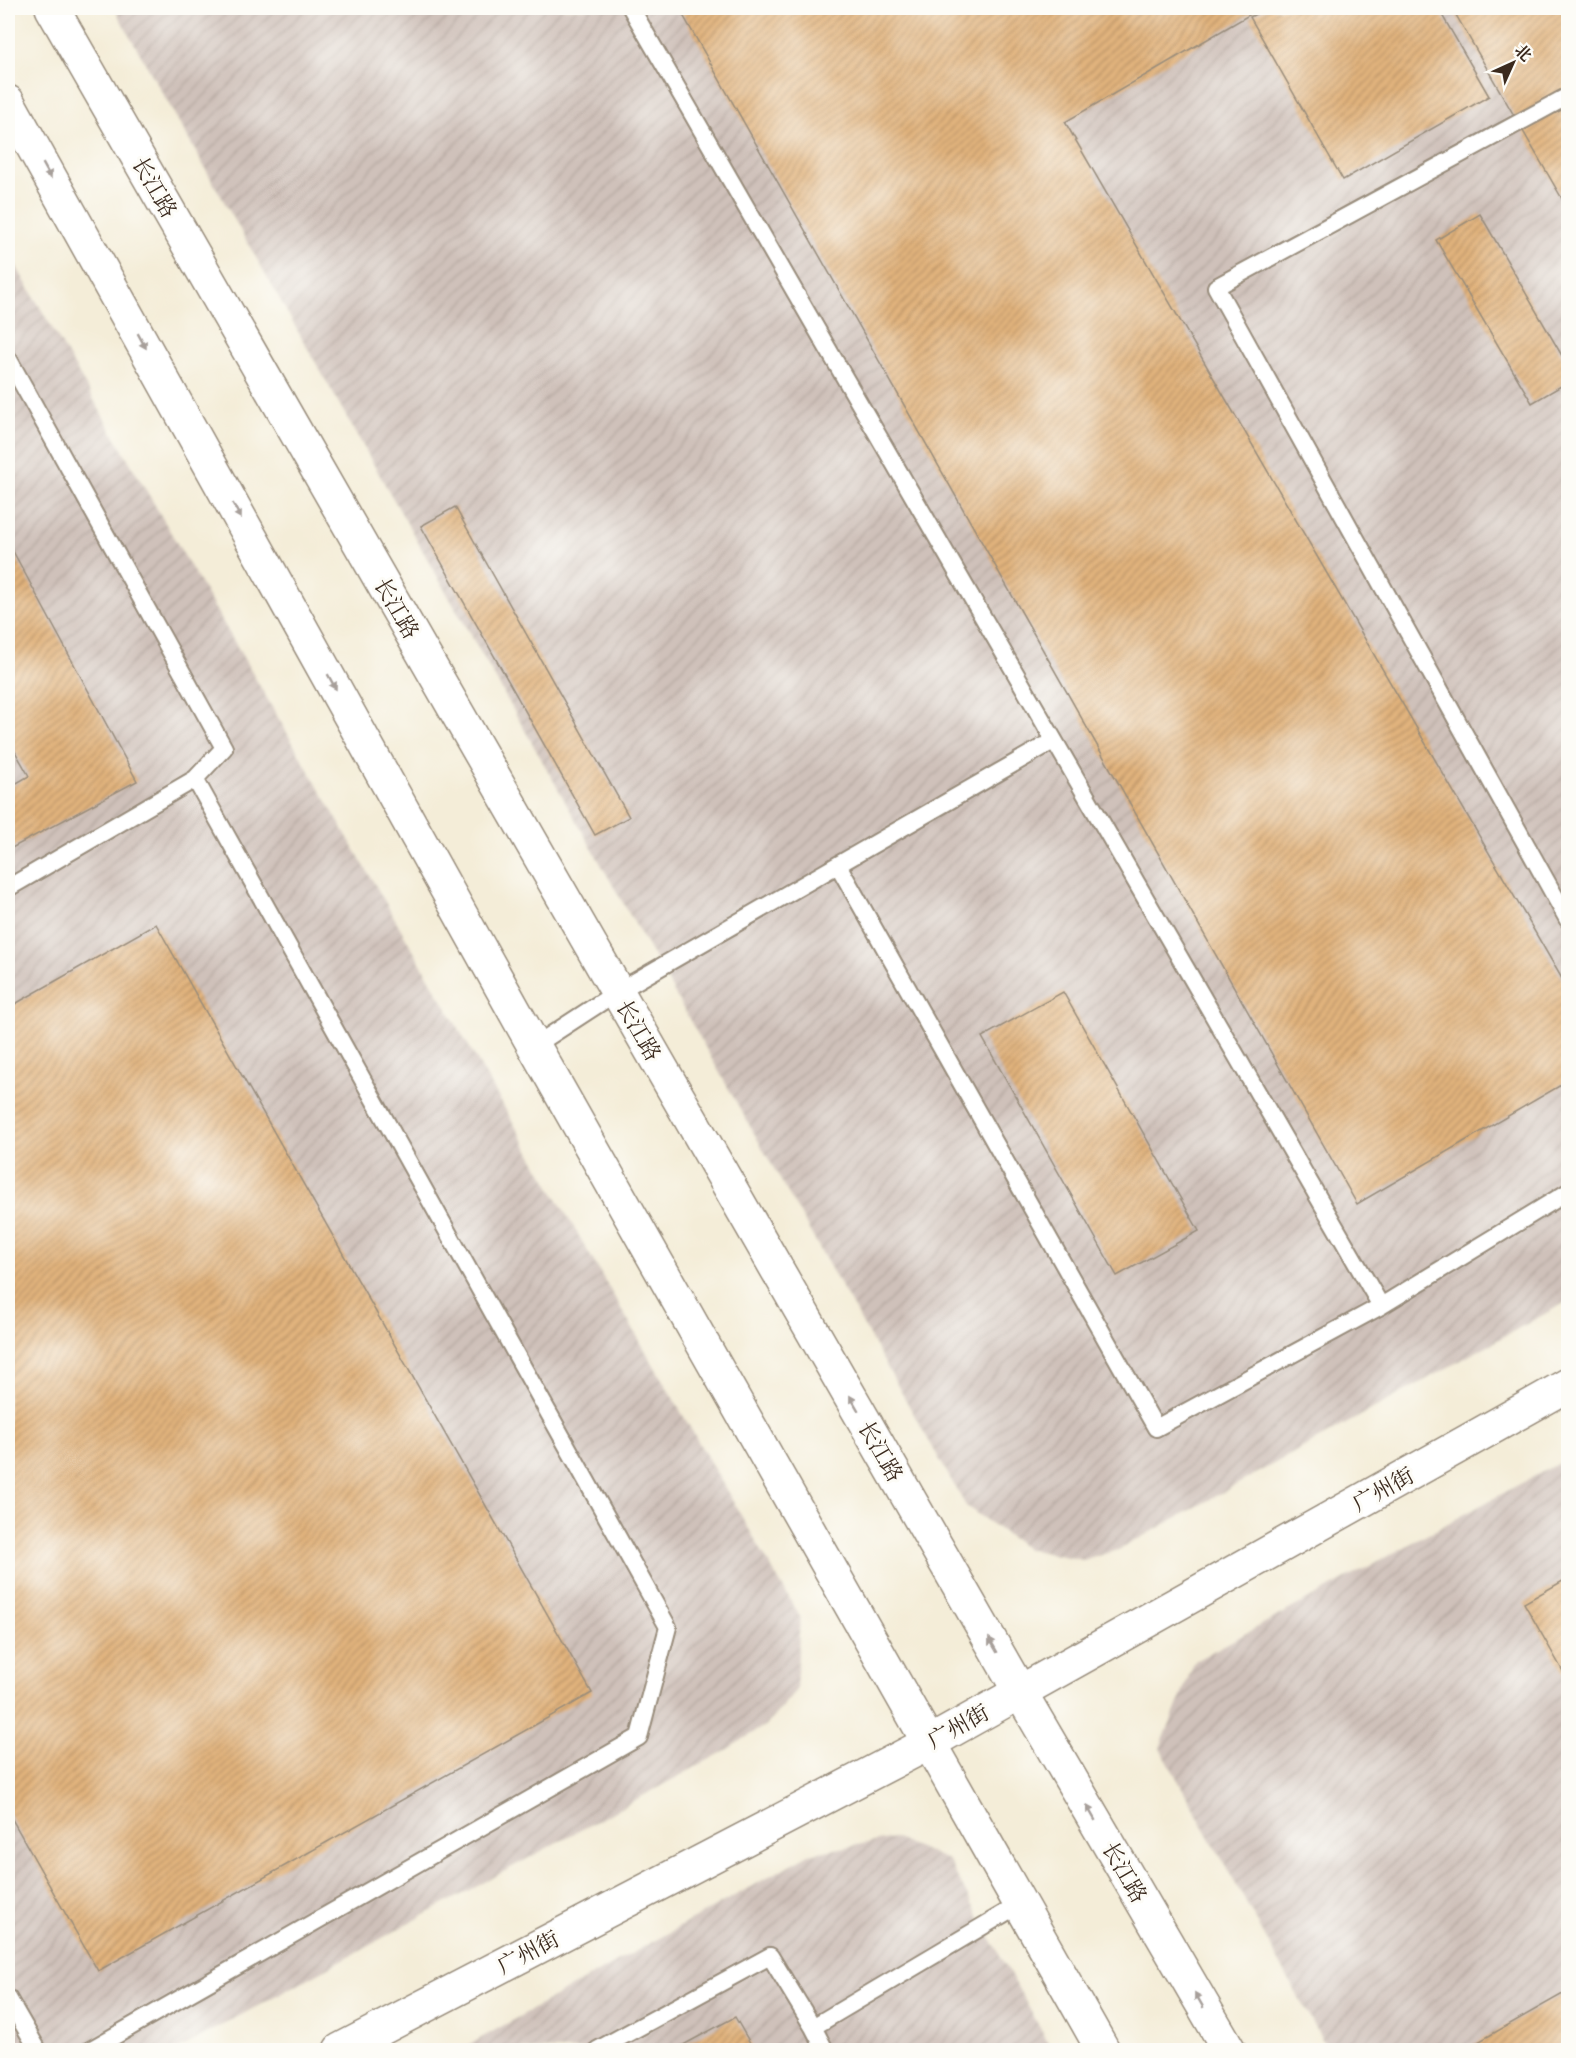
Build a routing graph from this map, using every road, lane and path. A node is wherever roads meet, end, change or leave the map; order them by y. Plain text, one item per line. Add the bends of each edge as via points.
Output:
1 (52, 8) edge
2 (631, 8) edge
3 (1569, 96) edge
4 (8, 102) edge
5 (16, 137) edge
6 (8, 358) edge
7 (1053, 741) junction
8 (195, 779) junction
9 (838, 865) junction
10 (8, 888) edge
11 (1569, 920) edge
12 (617, 992) junction
13 (534, 1046) junction
14 (1569, 1192) edge
15 (1381, 1306) junction
16 (1569, 1385) edge
17 (1020, 1692) junction
18 (929, 1743) junction
19 (1020, 1904) junction
20 (8, 1998) edge
21 (813, 2028) junction
22 (38, 2050) edge
23 (90, 2050) edge
24 (340, 2050) edge
25 (597, 2050) edge
26 (825, 2050) edge
27 (1103, 2050) edge
28 (1229, 2050) edge

1 - 12 main road, 长江路
2 - 7 lane
3 - 11 lane via 1216,287
4 - 5 main road
5 -> 13 main road
6 - 8 lane via 224,748
7 - 9 lane
7 - 15 lane
8 - 10 lane
8 - 23 lane via 668,1627 639,1737
9 - 12 lane
9 - 15 lane via 1156,1428
12 - 13 lane
17 -> 12 main road, 长江路
13 - 18 main road
14 - 15 lane
16 - 17 main road, 广州街
17 - 18 main road, 广州街
28 -> 17 main road, 长江路
18 - 19 main road
18 - 24 main road, 广州街
19 - 21 lane
19 - 27 main road
20 - 22 lane
21 - 25 lane via 770,1956
21 - 26 lane

